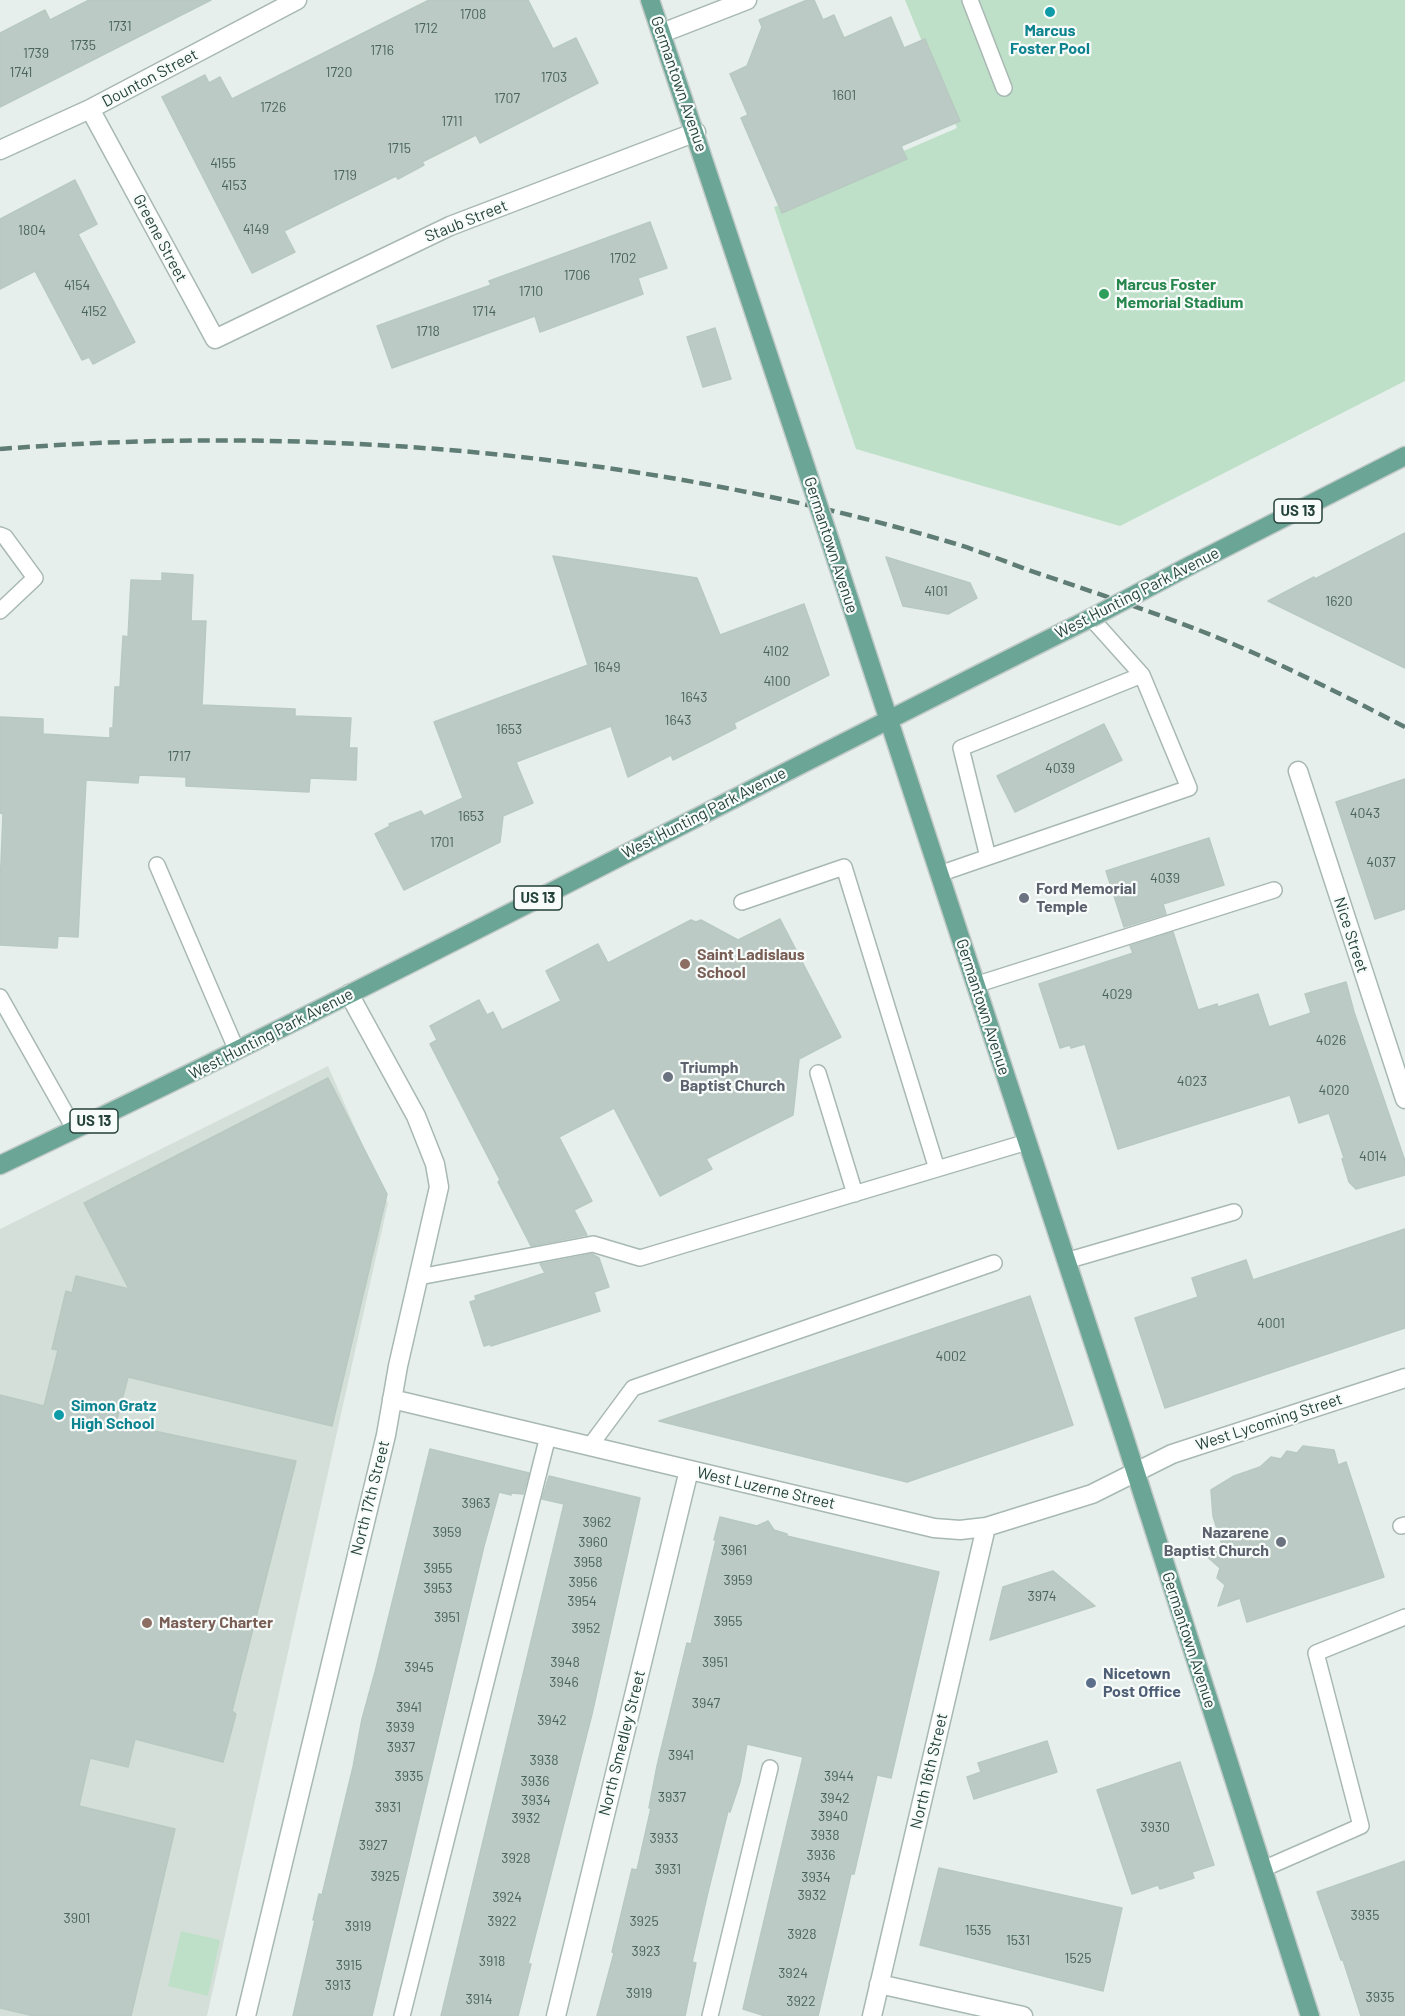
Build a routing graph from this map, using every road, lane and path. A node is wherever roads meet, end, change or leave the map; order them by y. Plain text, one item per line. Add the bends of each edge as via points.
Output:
1 (297, 0) edge
2 (650, 0) edge
3 (747, 0) edge
4 (970, 0) edge
5 (662, 33) junction
6 (1004, 88) dead end
7 (90, 109) junction
8 (696, 132) junction
9 (0, 150) edge
10 (244, 325) joint
11 (1405, 456) edge
12 (0, 535) edge
13 (0, 610) edge
14 (1091, 618) junction
15 (1142, 675) junction
16 (888, 719) junction
17 (1298, 771) dead end
18 (988, 857) junction
19 (157, 865) dead end
20 (939, 874) junction
21 (1274, 890) dead end
22 (742, 902) dead end
23 (975, 985) junction
24 (349, 994) junction
25 (0, 997) edge
26 (237, 1051) junction
27 (818, 1073) dead end
28 (1405, 1099) edge
29 (75, 1130) junction
30 (1027, 1142) junction
31 (0, 1165) edge
32 (937, 1169) junction
33 (855, 1194) junction
34 (1234, 1212) dead end
35 (1066, 1261) junction
36 (994, 1263) dead end
37 (419, 1278) junction
38 (1405, 1378) edge
39 (392, 1399) junction
40 (548, 1436) junction
41 (590, 1446) junction
42 (689, 1470) junction
43 (1135, 1472) junction
44 (986, 1527) junction
45 (1405, 1617) edge
46 (770, 1768) dead end
47 (1263, 1869) junction
48 (879, 1984) junction
49 (246, 2016) edge
50 (402, 2016) edge
51 (556, 2016) edge
52 (710, 2016) edge
53 (872, 2016) edge
54 (1023, 2016) edge
55 (1311, 2016) edge

1 - 7 street, Dounton Street
2 - 5 main road, Germantown Avenue
3 - 5 street
4 - 6 lane
5 - 8 main road, Germantown Avenue
7 - 9 street, Dounton Street
7 - 10 street, Greene Street via 215,339
8 - 10 street, Staub Street via 450,226
8 - 16 main road, Germantown Avenue, bridge
11 - 14 main road, West Hunting Park Avenue / US 13, bridge
12 - 13 lane via 35,578
14 - 15 lane
14 - 16 main road, West Hunting Park Avenue / US 13
15 - 18 lane via 961,748
15 - 18 lane via 1189,788
16 - 20 main road, Germantown Avenue
16 - 24 main road, West Hunting Park Avenue / US 13
17 - 28 street, Nice Street
18 - 20 lane
19 - 26 lane
20 - 23 main road, Germantown Avenue
21 - 23 lane
22 - 32 lane via 844,867
23 - 30 main road, Germantown Avenue
24 - 26 main road, West Hunting Park Avenue / US 13
24 - 37 street, North 17th Street via 416,1116 438,1175 438,1198
25 - 29 lane
26 - 29 main road, West Hunting Park Avenue / US 13
27 - 33 lane
29 - 31 main road, West Hunting Park Avenue / US 13
30 - 32 lane
30 - 35 main road, Germantown Avenue
32 - 33 lane
33 - 37 lane via 640,1258 593,1244
34 - 35 lane
35 - 43 main road, Germantown Avenue
36 - 41 lane via 633,1388
37 - 39 street, North 17th Street
38 - 43 street, West Lycoming Street via 1172,1454
39 - 40 street, West Luzerne Street
39 - 49 street, North 17th Street
40 - 41 street, West Luzerne Street
40 - 50 lane
41 - 42 street, West Luzerne Street
42 - 44 street, West Luzerne Street via 934,1528
42 - 51 street, North Smedley Street
43 - 44 street, West Luzerne Street via 1092,1494
43 - 47 main road, Germantown Avenue
44 - 48 street, North 16th Street
45 - 47 lane via 1316,1653 1361,1826
46 - 52 lane
47 - 55 main road, Germantown Avenue
48 - 53 street, North 16th Street
48 - 54 street

